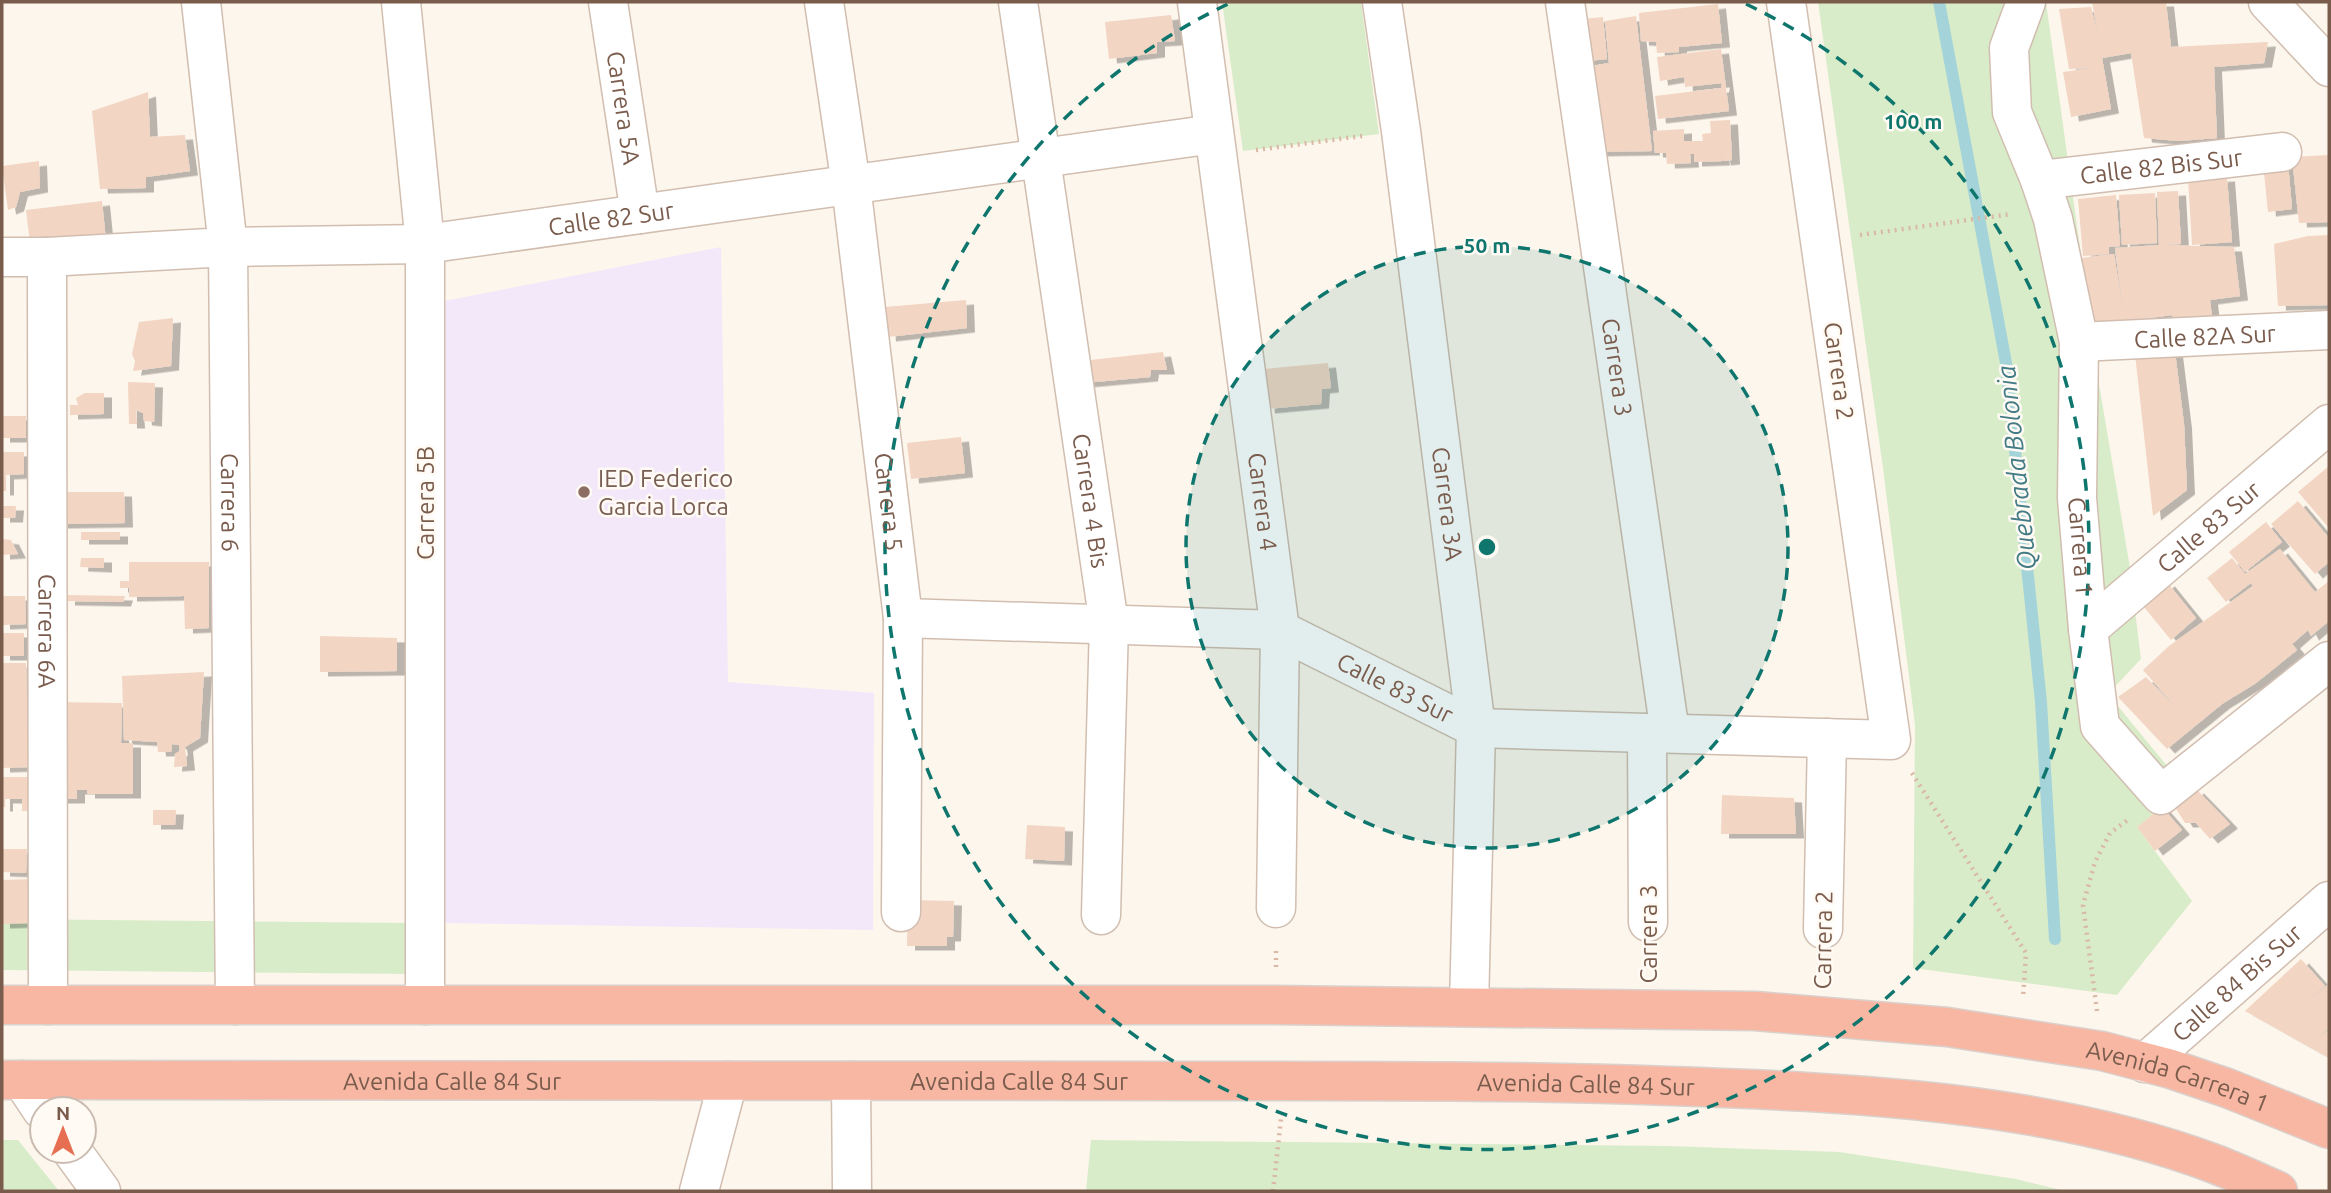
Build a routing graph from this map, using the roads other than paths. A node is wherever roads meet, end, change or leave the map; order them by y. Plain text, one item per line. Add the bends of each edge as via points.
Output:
1 (201, 2) edge
2 (401, 2) edge
3 (608, 2) edge
4 (824, 2) edge
5 (1018, 2) edge
6 (1197, 2) edge
7 (1383, 2) edge
8 (1565, 2) edge
9 (1786, 2) edge
10 (2026, 2) edge
11 (2268, 2) edge
12 (2329, 67) edge
13 (1215, 144) junction
14 (2282, 152) dead end
15 (1041, 159) junction
16 (2040, 180) junction
17 (850, 185) junction
18 (640, 214) junction
19 (425, 244) junction
20 (228, 247) junction
21 (2, 257) edge
22 (47, 257) junction
23 (2329, 330) edge
24 (2079, 342) junction
25 (2329, 424) edge
26 (903, 618) junction
27 (1109, 624) junction
28 (1280, 629) junction
29 (2088, 629) junction
30 (2329, 661) edge
31 (1476, 728) junction
32 (1658, 733) junction
33 (1826, 738) junction
34 (1891, 740) joint
35 (2329, 901) edge
36 (1276, 908) road end
37 (901, 912) dead end
38 (1101, 915) dead end
39 (1648, 922) dead end
40 (1823, 929) dead end
41 (2, 1004) edge
42 (48, 1004) junction
43 (236, 1004) junction
44 (425, 1004) junction
45 (1469, 1006) junction
46 (2146, 1063) junction
47 (728, 1080) junction
48 (850, 1081) junction
49 (22, 1090) edge
50 (2325, 1121) edge
51 (82, 1165) edge
52 (101, 1191) edge
53 (699, 1191) edge
54 (852, 1191) edge
55 (2278, 1191) edge

1 - 20 street, Carrera 6
2 - 19 street, Carrera 5B
3 - 18 street, Carrera 5A
4 - 17 street, Carrera 5
5 - 15 street, Carrera 4 Bis
6 - 13 street, Carrera 4
7 - 31 street, Carrera 3A
8 - 32 street, Carrera 3
9 - 34 street, Carrera 2
10 - 16 street, Carrera 1 via 2009,48 2012,112
11 - 12 street
13 - 15 street, Calle 82 Sur
13 - 28 street, Carrera 4
14 - 16 street, Calle 82 Bis Sur
15 - 17 street, Calle 82 Sur
15 - 27 street, Carrera 4 Bis
16 - 24 street, Carrera 1 via 2053,219
17 - 18 street, Calle 82 Sur
17 - 26 street, Carrera 5
18 - 19 street, Calle 82 Sur
19 - 20 street, Calle 82 Sur
19 - 44 street, Carrera 5B
20 - 22 street, Calle 82 Sur
20 - 43 street, Carrera 6
21 - 22 street, Calle 82 Sur
22 - 42 street, Carrera 6A
23 - 24 street, Calle 82A Sur
24 - 29 street, Carrera 1 via 2077,498
25 - 29 street, Calle 83 Sur
26 - 27 street, Calle 83 Sur
26 - 37 street, Carrera 5
27 - 28 street, Calle 83 Sur
27 - 38 street, Carrera 4 Bis
28 - 31 street, Calle 83 Sur
28 - 36 street, Carrera 4
29 - 30 street, Carrera 1 via 2100,726 2161,795
31 - 32 street, Calle 83 Sur
31 - 45 street, Carrera 3A
32 - 33 street, Calle 83 Sur
32 - 39 street, Carrera 3
33 - 34 street, Calle 83 Sur
33 - 40 street, Carrera 2
35 - 46 street, Calle 84 Bis Sur
41 - 42 highway
42 - 43 highway
43 - 44 highway
44 - 45 highway
45 - 46 highway, Avenida Carrera 1 via 1755,1011 1947,1027 2102,1051
46 - 50 highway, Avenida Carrera 1
47 - 48 highway, Avenida Calle 84 Sur
47 - 49 highway, Avenida Calle 84 Sur
47 - 53 street
48 - 54 street
48 - 55 highway, Avenida Calle 84 Sur via 1589,1084 1859,1096 2034,1116 2102,1130 2214,1163
51 - 52 street

